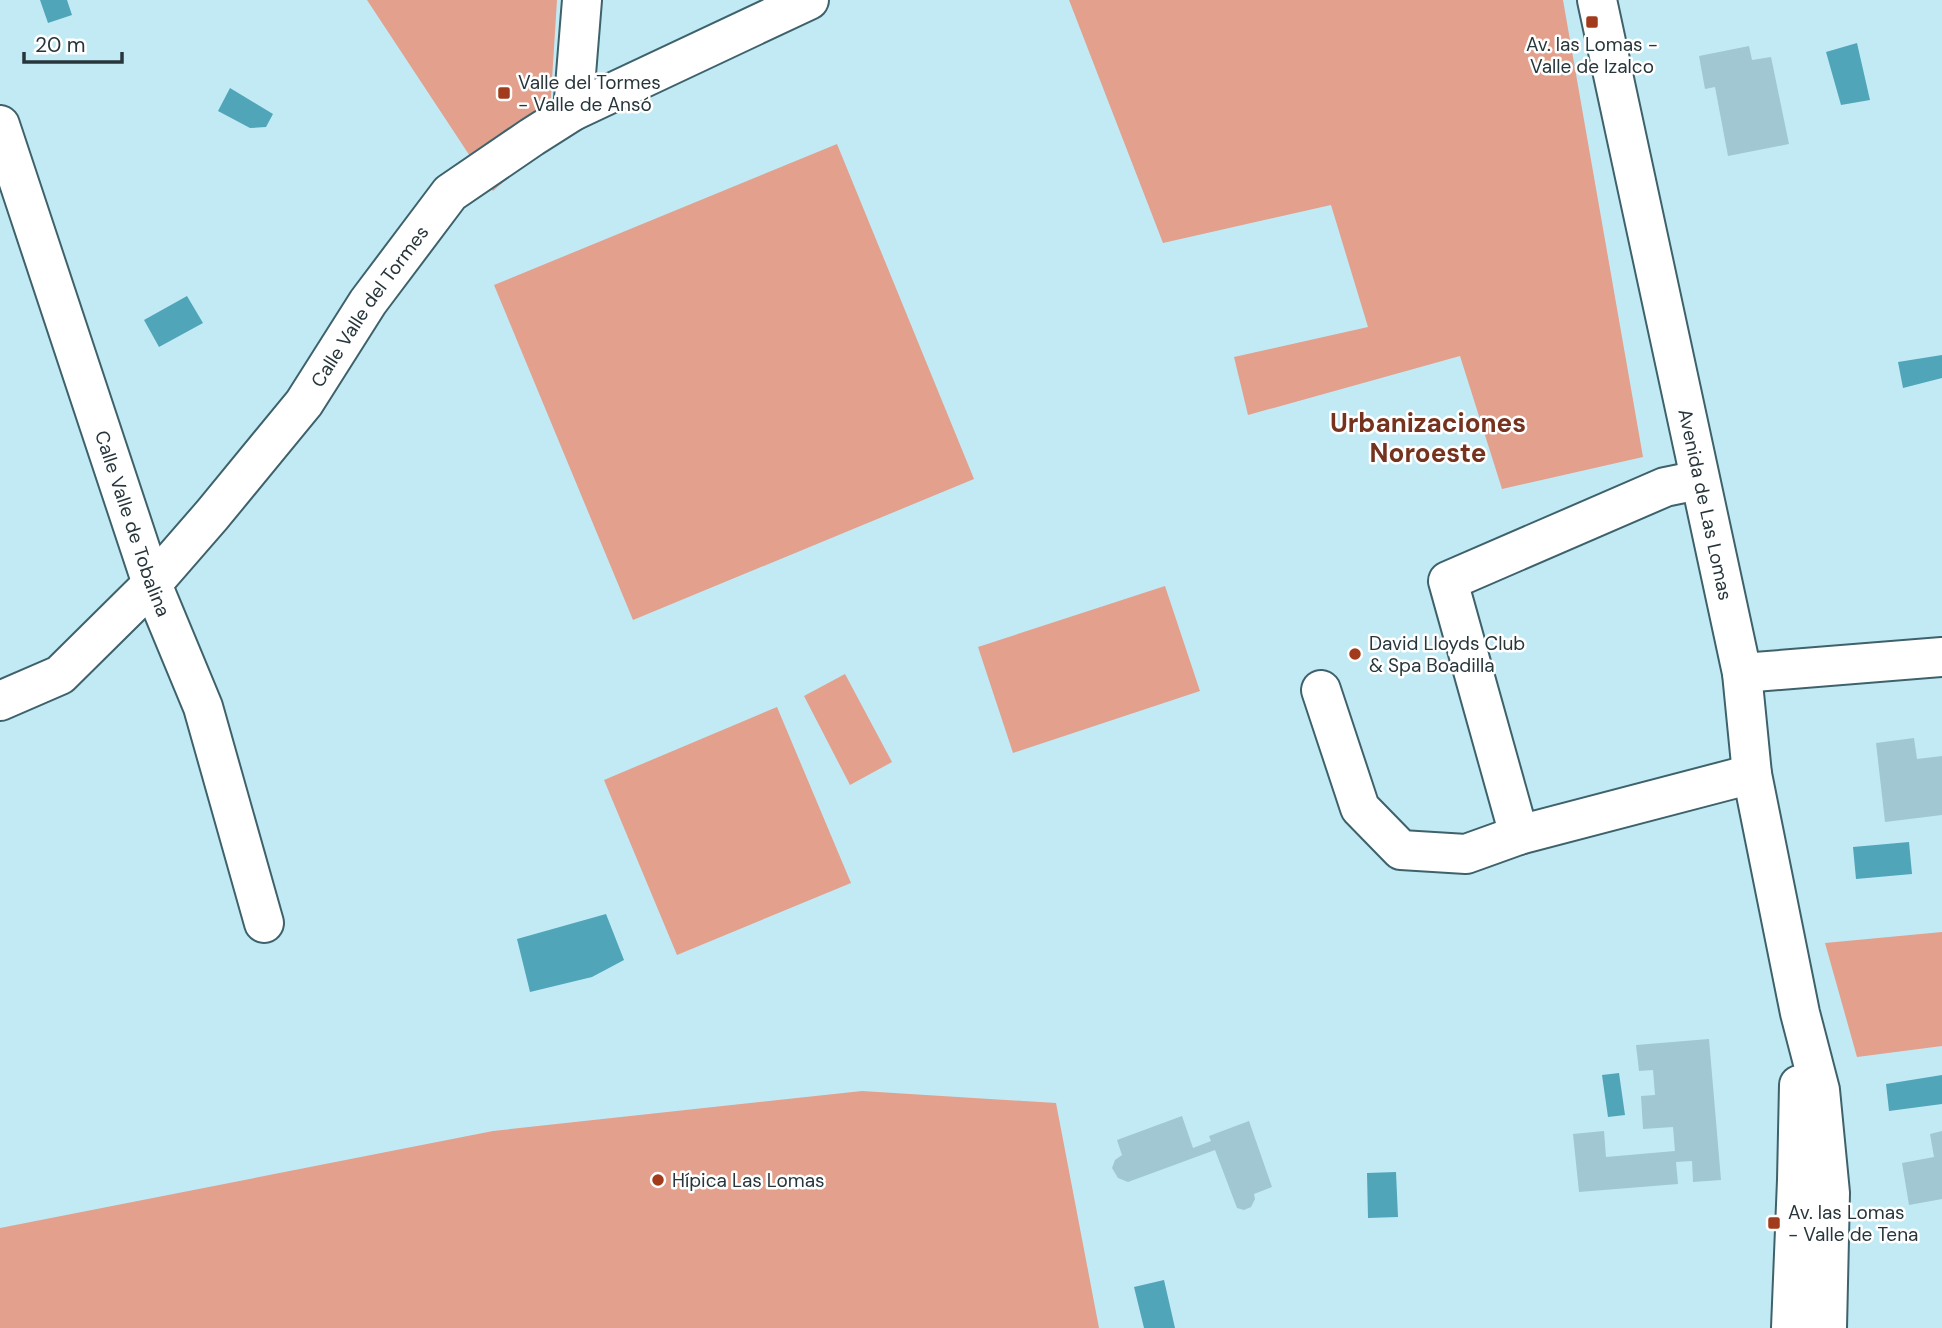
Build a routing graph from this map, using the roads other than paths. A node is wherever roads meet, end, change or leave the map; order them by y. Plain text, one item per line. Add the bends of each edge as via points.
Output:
1 (582, 0) edge
2 (809, 0) edge
3 (1597, 0) edge
4 (573, 111) junction
5 (0, 125) edge
6 (1699, 480) junction
7 (152, 584) junction
8 (1942, 657) edge
9 (1742, 673) junction
10 (1321, 691) dead end
11 (0, 701) edge
12 (1752, 774) junction
13 (1519, 835) junction
14 (264, 923) dead end
15 (1800, 1013) junction
16 (1791, 1328) edge
17 (1827, 1328) edge

1 - 4 street
2 - 4 street, Calle Valle del Tormes
3 - 6 street, Avenida de Las Lomas
4 - 7 street, Calle Valle del Tormes via 450,193 368,302 304,403
5 - 7 street, Calle Valle de Tobalina
6 - 9 street, Avenida de Las Lomas
6 - 13 street via 1665,487 1448,581
7 - 11 street, Calle Valle del Tormes via 60,675
7 - 14 street, Calle Valle de Tobalina via 203,707
8 - 9 street
9 - 12 street, Avenida de Las Lomas
10 - 13 street via 1360,808 1401,850 1466,854
12 - 13 street
12 - 15 street, Avenida de Las Lomas
15 - 16 street, Avenida de Las Lomas
15 - 17 street, Avenida de Las Lomas via 1820,1090 1830,1194

